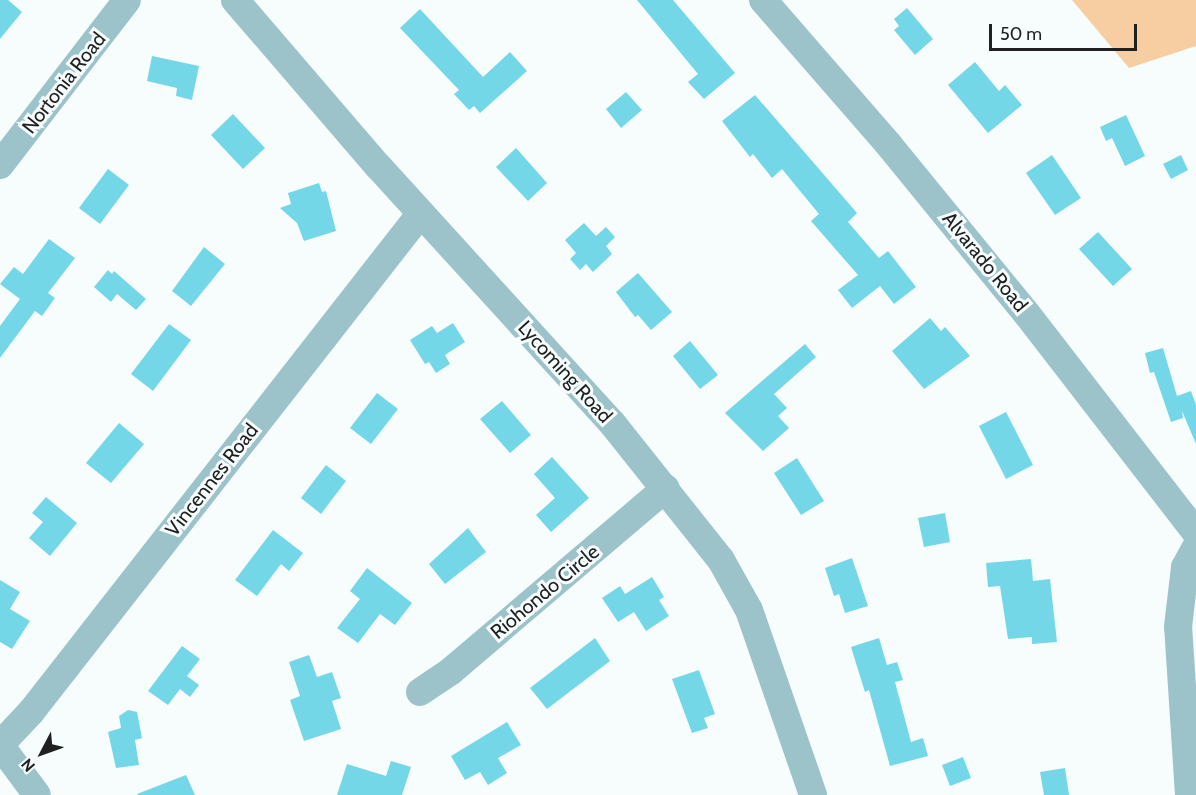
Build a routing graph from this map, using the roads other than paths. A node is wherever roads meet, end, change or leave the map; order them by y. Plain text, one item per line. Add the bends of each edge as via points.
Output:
1 (127, 0) edge
2 (235, 0) edge
3 (763, 0) edge
4 (0, 165) edge
5 (421, 213) junction
6 (666, 488) junction
7 (1196, 533) edge
8 (1196, 547) edge
9 (420, 692) dead end
10 (0, 745) edge
11 (37, 795) edge
12 (813, 795) edge
13 (1190, 795) edge

1 - 4 street, Nortonia Road
2 - 5 street, Lycoming Road
3 - 7 street, Alvarado Road via 889,145 1027,314
5 - 6 street, Lycoming Road
5 - 10 street, Vincennes Road via 31,712
6 - 9 street, Riohondo Circle via 451,671
6 - 12 street, Lycoming Road via 721,560 749,610
8 - 13 street via 1185,567 1178,627
10 - 11 street

